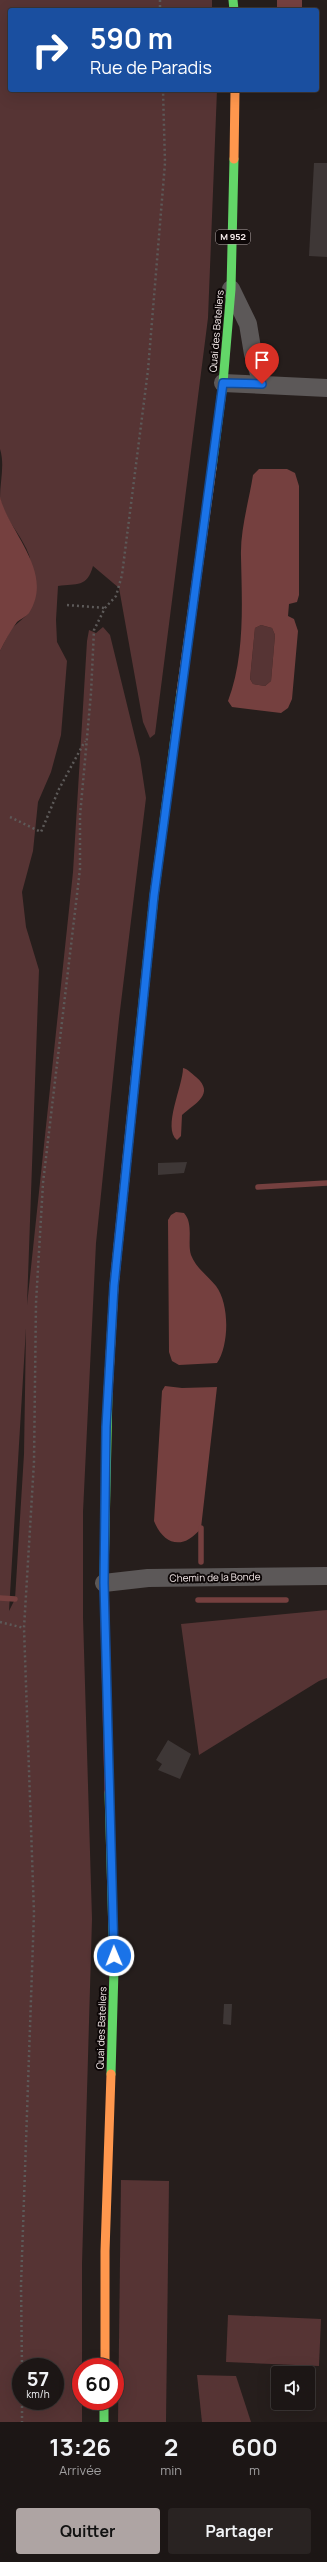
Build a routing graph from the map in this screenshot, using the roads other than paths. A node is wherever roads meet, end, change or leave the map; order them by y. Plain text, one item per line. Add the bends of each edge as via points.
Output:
1 (235, 92) edge
2 (231, 289) junction
3 (223, 383) junction
4 (262, 384) junction
5 (327, 388) edge
6 (327, 1576) edge
7 (104, 1583) junction
8 (104, 2358) edge
9 (104, 2410) edge
10 (104, 2422) edge

1 - 2 main road, Quai des Bateliers / M 952
2 - 3 main road, Quai des Bateliers / M 952
2 - 4 street via 248,324
3 - 4 street
3 - 7 main road, Quai des Bateliers / M 952 via 155,881 125,1153 106,1427
4 - 5 street
6 - 7 street, Chemin de la Bonde via 148,1578
7 - 8 main road, Quai des Bateliers / M 952 via 114,1970
9 - 10 main road

